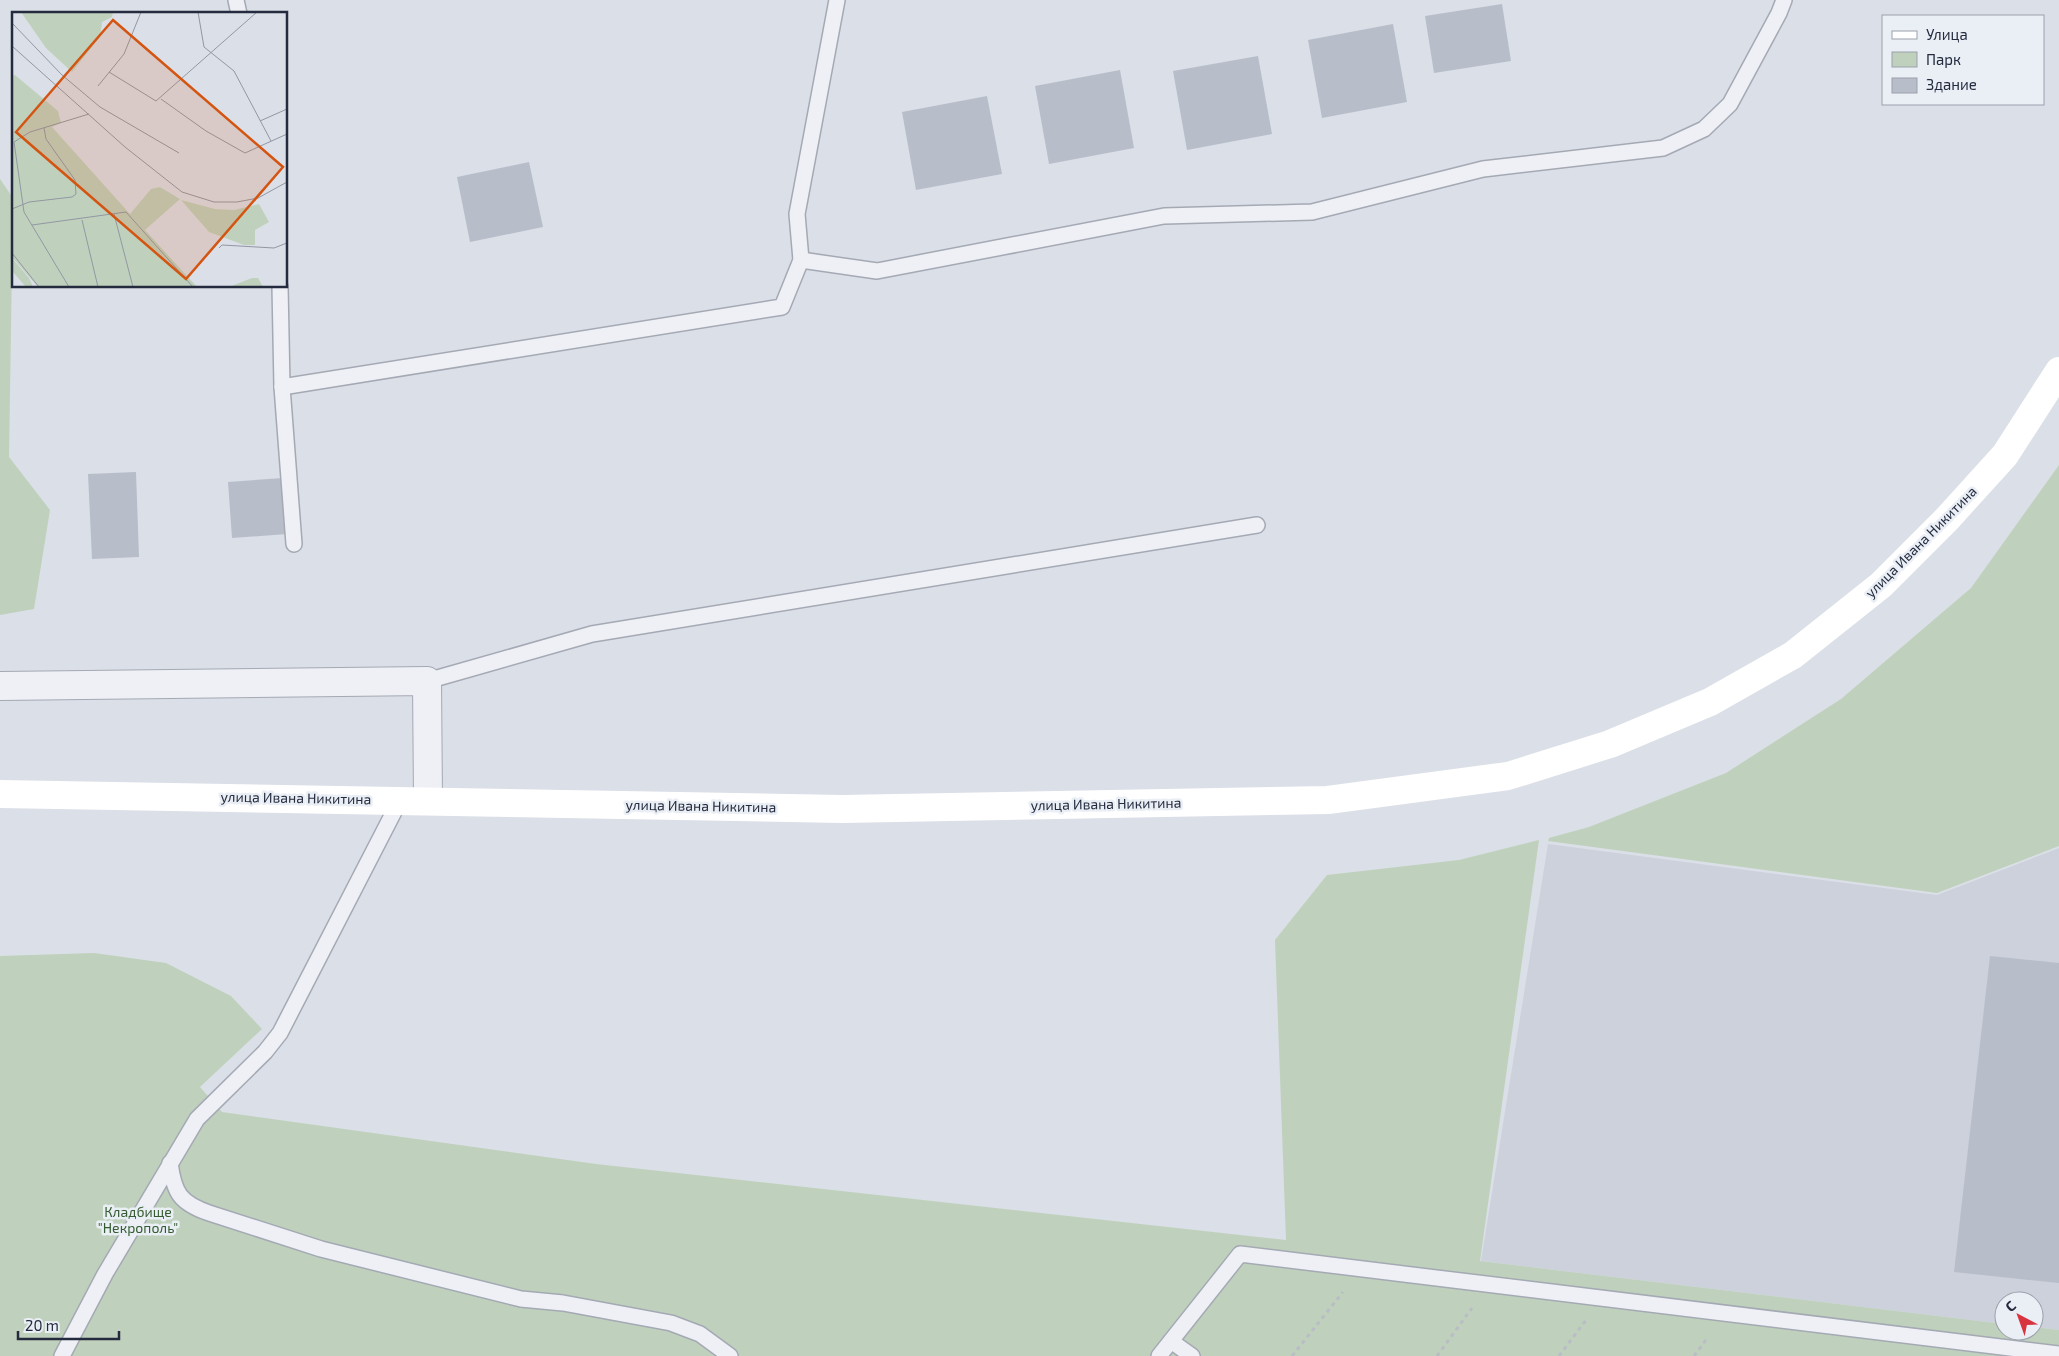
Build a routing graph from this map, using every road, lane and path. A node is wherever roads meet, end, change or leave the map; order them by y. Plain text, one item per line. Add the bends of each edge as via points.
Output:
1 (836, 0) edge
2 (1784, 0) edge
3 (800, 260) junction
4 (280, 288) edge
5 (2059, 371) edge
6 (282, 387) junction
7 (1257, 525) dead end
8 (294, 544) dead end
9 (427, 681) junction
10 (0, 686) edge
11 (0, 794) edge
12 (400, 800) junction
13 (428, 800) junction
14 (170, 1163) junction
15 (1361, 1269) junction
16 (1490, 1285) junction
17 (1602, 1298) junction
18 (1170, 1341) junction
19 (2059, 1354) edge
20 (62, 1356) edge
21 (730, 1356) edge
22 (1159, 1356) edge
23 (1192, 1356) edge
24 (1292, 1356) edge
25 (1437, 1356) edge
26 (1559, 1356) edge

1 - 3 lane via 797,214
2 - 3 lane via 1730,104 1704,129 1663,148 1483,169 1312,212 1164,216 877,271
3 - 6 lane via 782,307
4 - 6 lane
5 - 13 main road, улица Ивана Никитина via 2005,455 1947,519 1881,585 1794,654 1692,710 1610,744 1508,776 1328,800 842,809
6 - 8 lane
7 - 9 lane via 592,634
9 - 10 street
9 - 13 street
11 - 12 main road, улица Ивана Никитина
12 - 13 main road, улица Ивана Никитина
12 - 14 lane via 280,1033 197,1118
14 - 20 lane via 104,1274
14 - 21 lane via 173,1184 179,1196 209,1213 321,1249 522,1299 645,1316 672,1323 700,1334
15 - 16 lane
15 - 18 lane via 1240,1254
15 - 24 path
16 - 17 lane
16 - 25 path
17 - 19 lane
17 - 26 path
18 - 22 lane
18 - 23 lane

